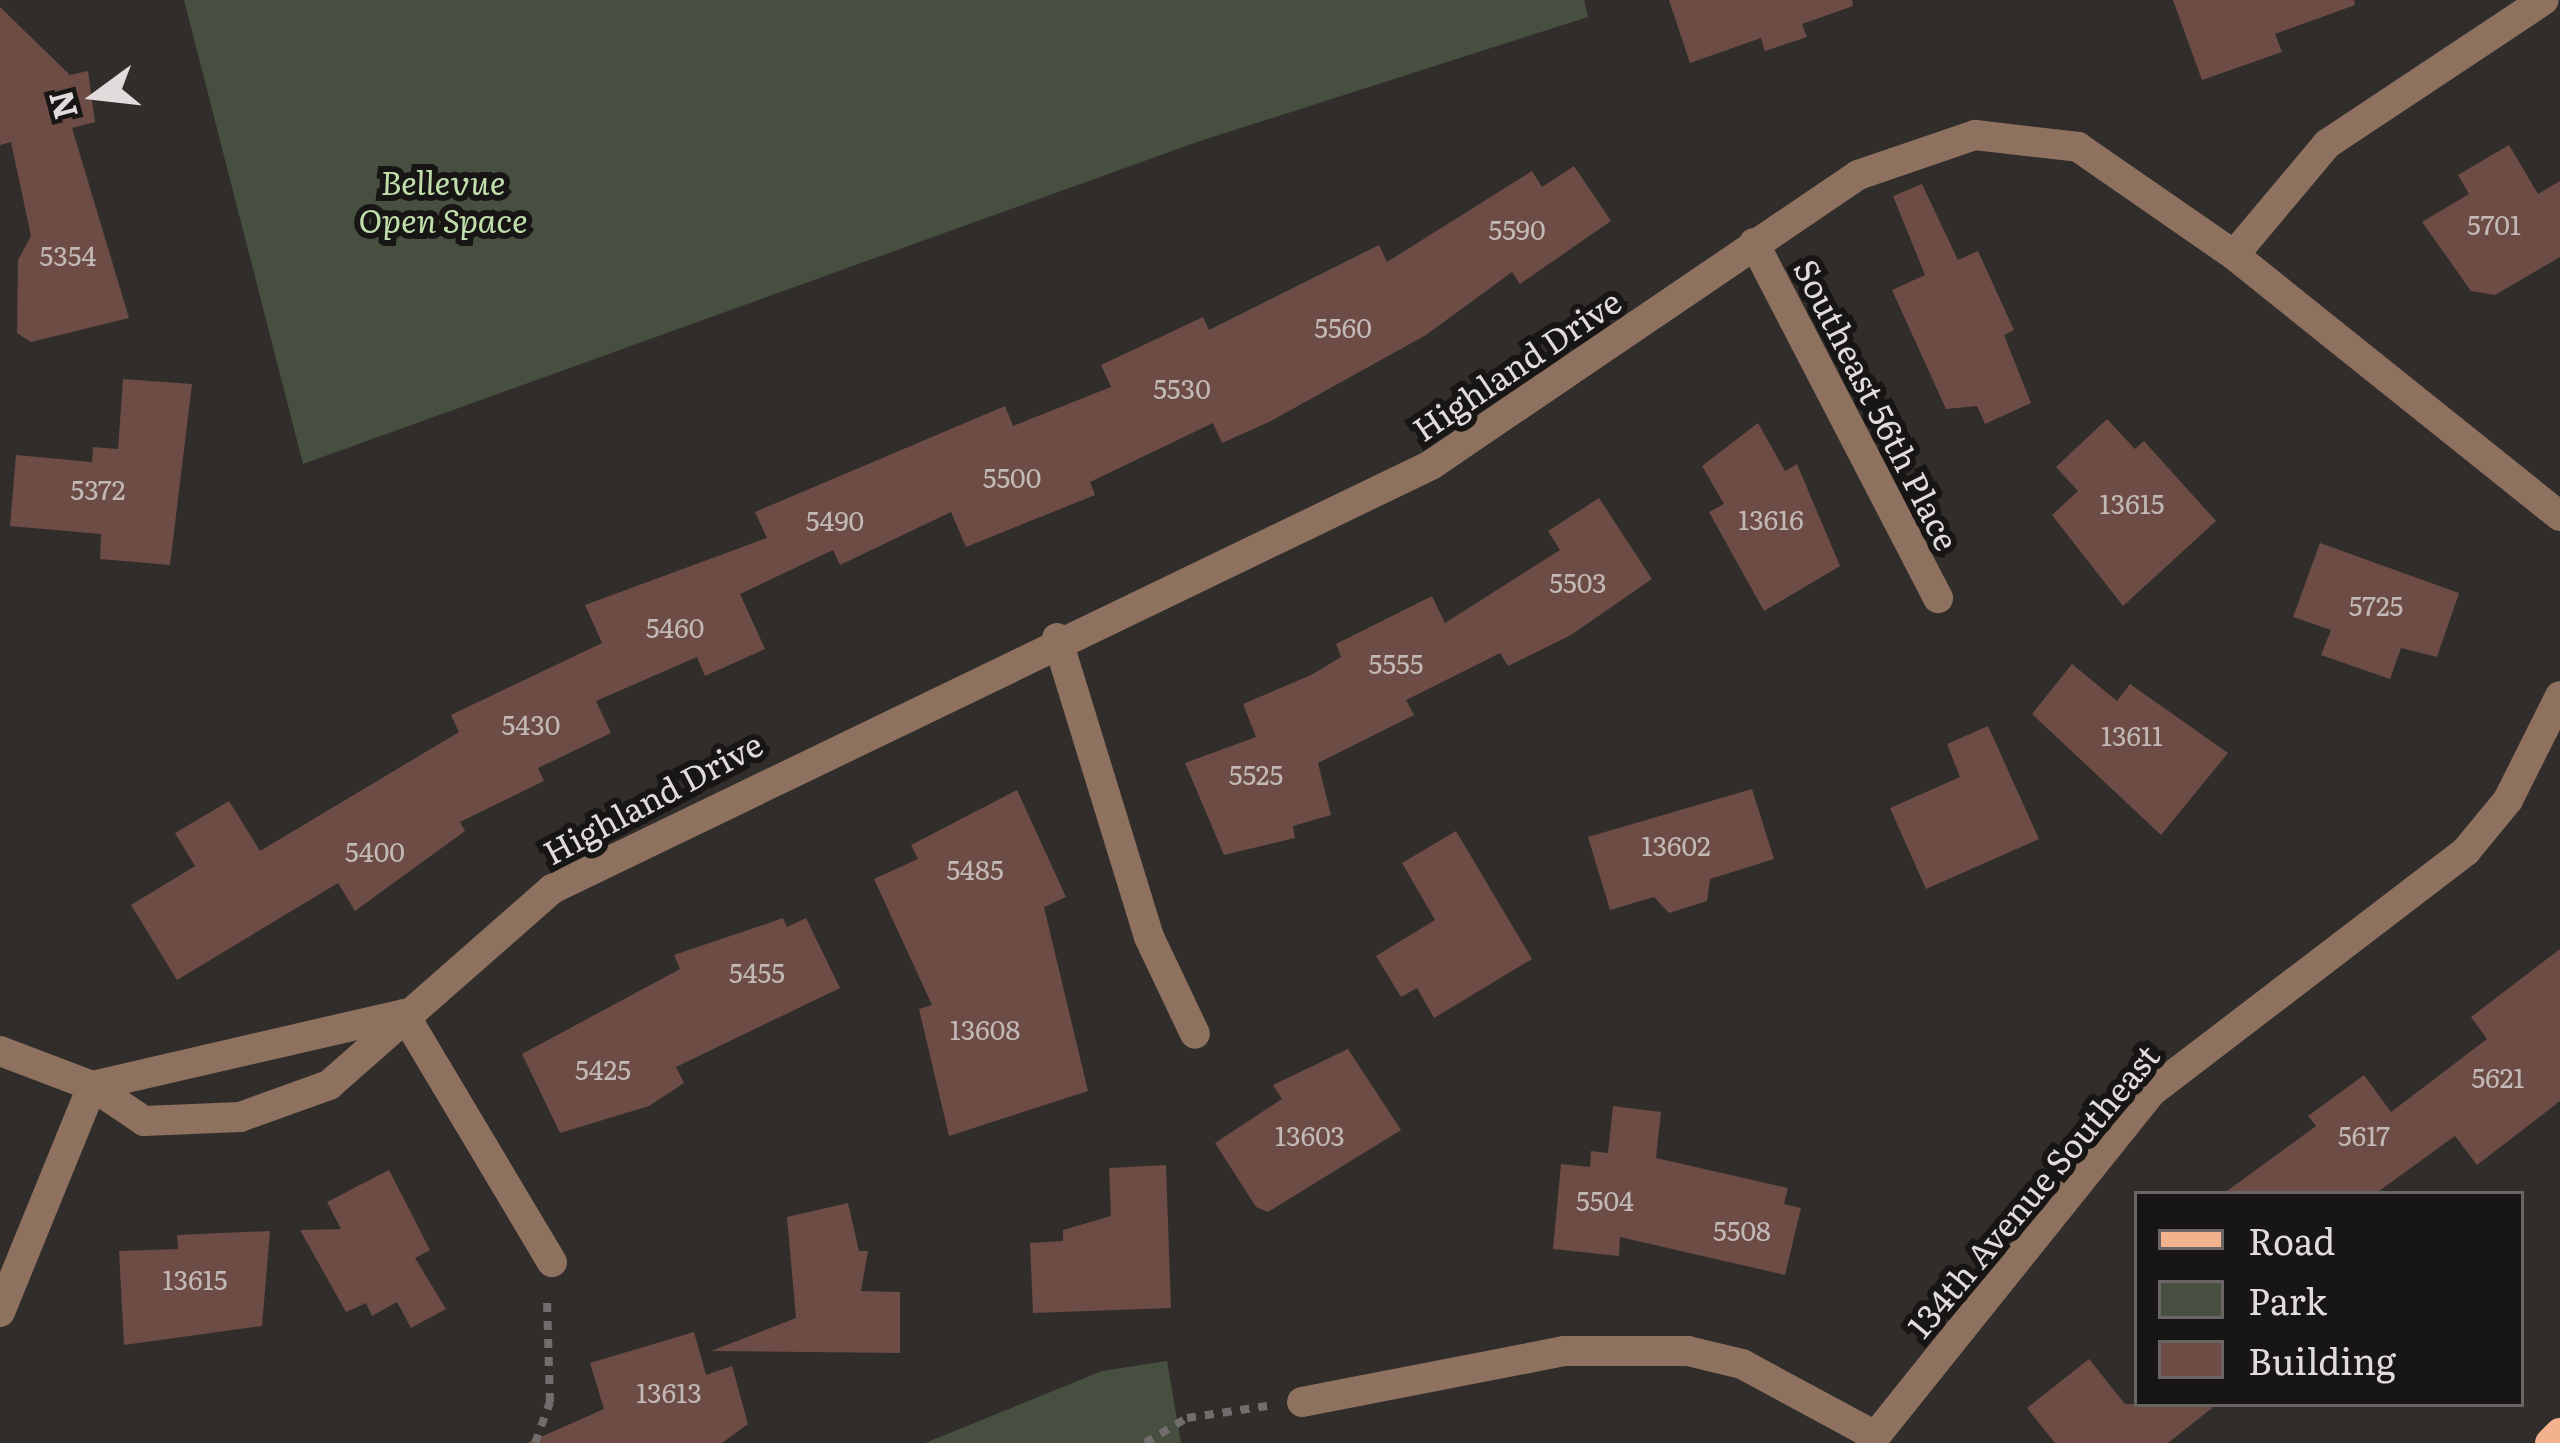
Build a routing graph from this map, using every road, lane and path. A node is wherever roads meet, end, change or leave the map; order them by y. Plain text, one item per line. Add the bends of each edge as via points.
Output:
1 (2545, 0) edge
2 (1754, 243) junction
3 (2234, 254) junction
4 (2560, 516) edge
5 (1938, 598) dead end
6 (1057, 638) junction
7 (2560, 696) edge
8 (404, 1014) junction
9 (1196, 1034) dead end
10 (0, 1051) edge
11 (92, 1086) junction
12 (552, 1262) joint
13 (0, 1312) edge
14 (1302, 1402) joint
15 (2560, 1433) edge
16 (1872, 1440) edge
17 (535, 1443) edge
18 (1145, 1443) edge
19 (2550, 1443) edge

1 - 3 street via 2326,144
2 - 3 street, Highland Drive via 1920,148 2026,136 2078,148
2 - 5 street, Southeast 56th Place
2 - 6 street, Highland Drive via 1431,465
3 - 4 street, Highland Drive
6 - 8 street, Highland Drive via 552,889
6 - 9 street via 1149,937
7 - 16 street, 134th Avenue Southeast via 2508,800 2466,851 2151,1092
8 - 11 street, Highland Drive
8 - 11 street, Highland Drive via 328,1085 240,1118 144,1121
8 - 12 street
10 - 11 street, Highland Drive
11 - 13 street
12 - 17 path via 542,1330 550,1402
14 - 16 street via 1564,1351 1688,1351 1742,1364
14 - 18 path via 1187,1418
15 - 19 main road

